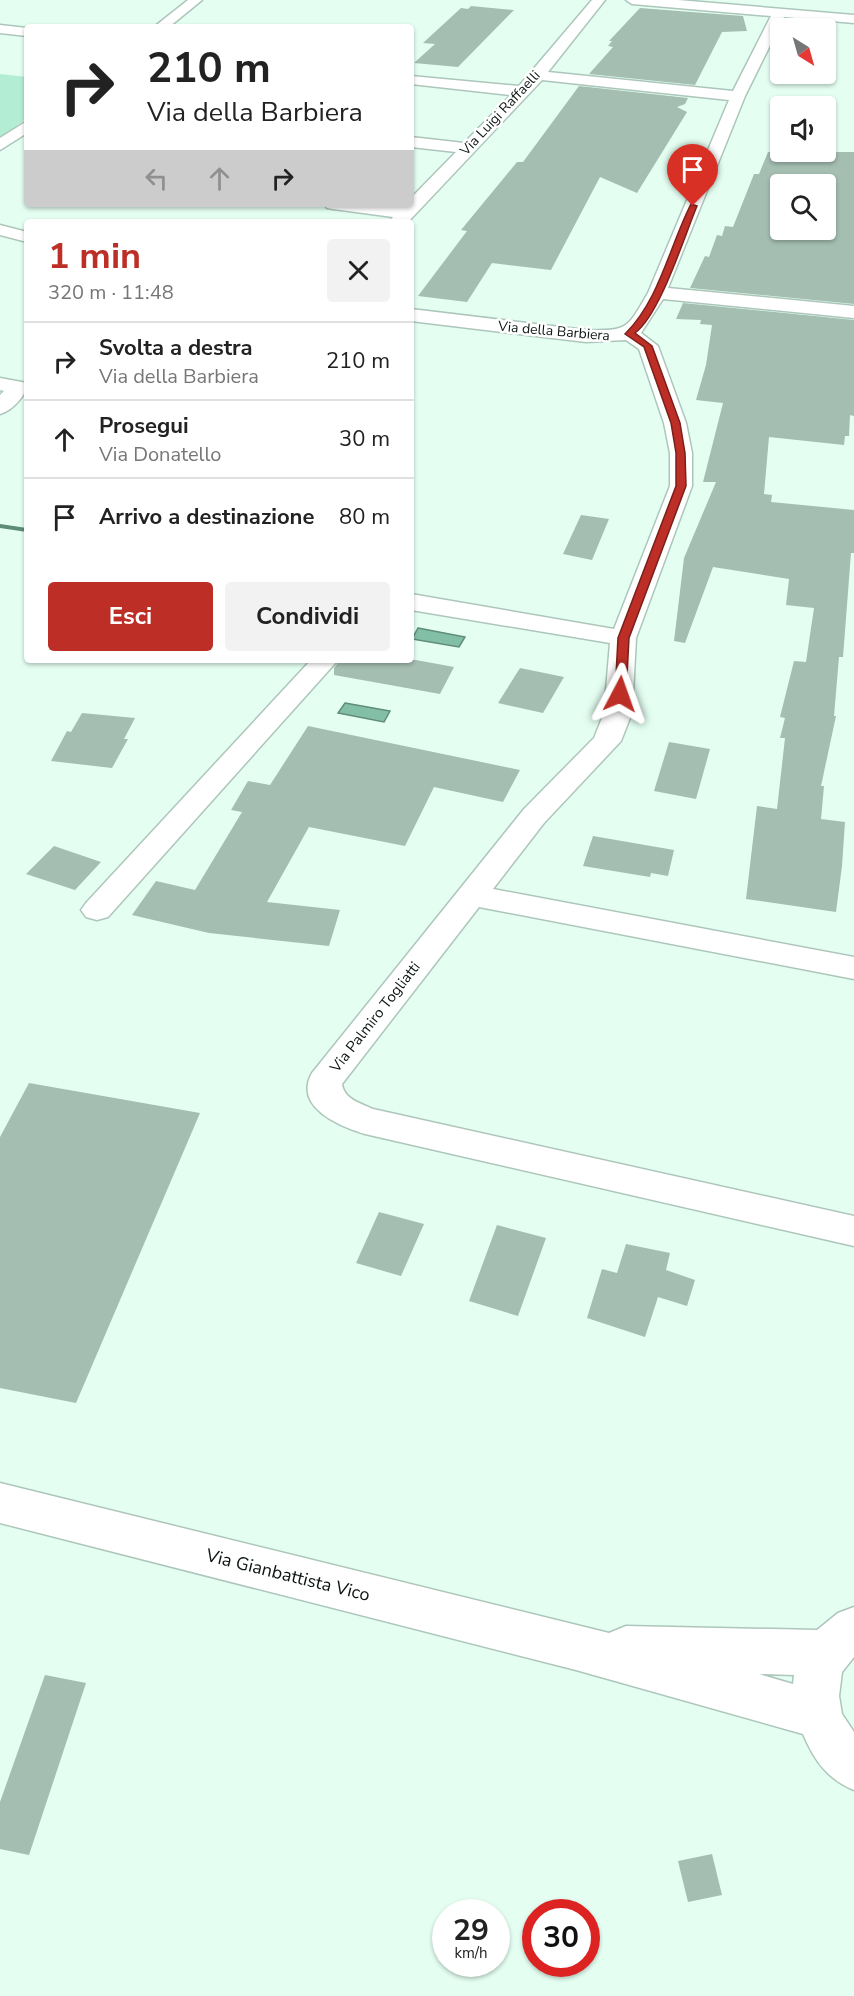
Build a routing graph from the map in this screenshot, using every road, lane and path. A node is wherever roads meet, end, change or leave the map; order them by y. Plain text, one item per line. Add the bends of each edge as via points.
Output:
1 (196, 0) edge
2 (599, 0) edge
3 (632, 0) edge
4 (779, 13) junction
5 (854, 19) edge
6 (165, 24) edge
7 (0, 29) edge
8 (24, 32) edge
9 (537, 75) junction
10 (414, 80) edge
11 (520, 92) junction
12 (738, 96) junction
13 (24, 128) edge
14 (414, 142) edge
15 (0, 145) edge
16 (467, 148) junction
17 (414, 205) edge
18 (348, 207) edge
19 (412, 207) edge
20 (402, 218) edge
21 (0, 230) edge
22 (24, 236) edge
23 (657, 293) junction
24 (854, 312) edge
25 (414, 315) edge
26 (630, 334) junction
27 (0, 384) edge
28 (0, 408) edge
29 (414, 603) edge
30 (623, 638) junction
31 (322, 663) edge
32 (471, 895) junction
33 (97, 910) dead end
34 (854, 968) edge
35 (854, 1231) edge
36 (0, 1503) edge
37 (840, 1641) edge
38 (576, 1647) junction
39 (818, 1714) junction
40 (854, 1766) edge

1 - 6 street
2 - 9 street, Via Luigi Raffaelli
3 - 4 street
4 - 5 street
4 - 12 street, Via della Barbiera
7 - 8 street
9 - 11 street, Via Luigi Raffaelli
9 - 12 street
10 - 11 street
11 - 16 street, Via Luigi Raffaelli
12 - 23 street, Via della Barbiera
13 - 15 street
14 - 16 street
16 - 17 street, Via Luigi Raffaelli
18 - 20 street
19 - 20 street, Via Luigi Raffaelli
21 - 22 street
23 - 24 street
23 - 26 street, Via della Barbiera
25 - 26 street, Via della Barbiera via 586,336
26 - 30 street, Via Palmiro Togliatti via 648,346 675,423 681,453 681,486
27 - 28 street via 20,386
29 - 30 street
30 - 32 street, Via Palmiro Togliatti via 618,713 607,741 534,816
31 - 33 street
32 - 34 street
32 - 35 street, Via Palmiro Togliatti via 324,1082 326,1097 338,1108 365,1121
36 - 38 street, Via Gianbattista Vico
37 - 38 street, Via Gianbattista Vico
37 - 39 street via 817,1671 814,1692
38 - 39 street, Via Gianbattista Vico
39 - 40 street via 828,1738

